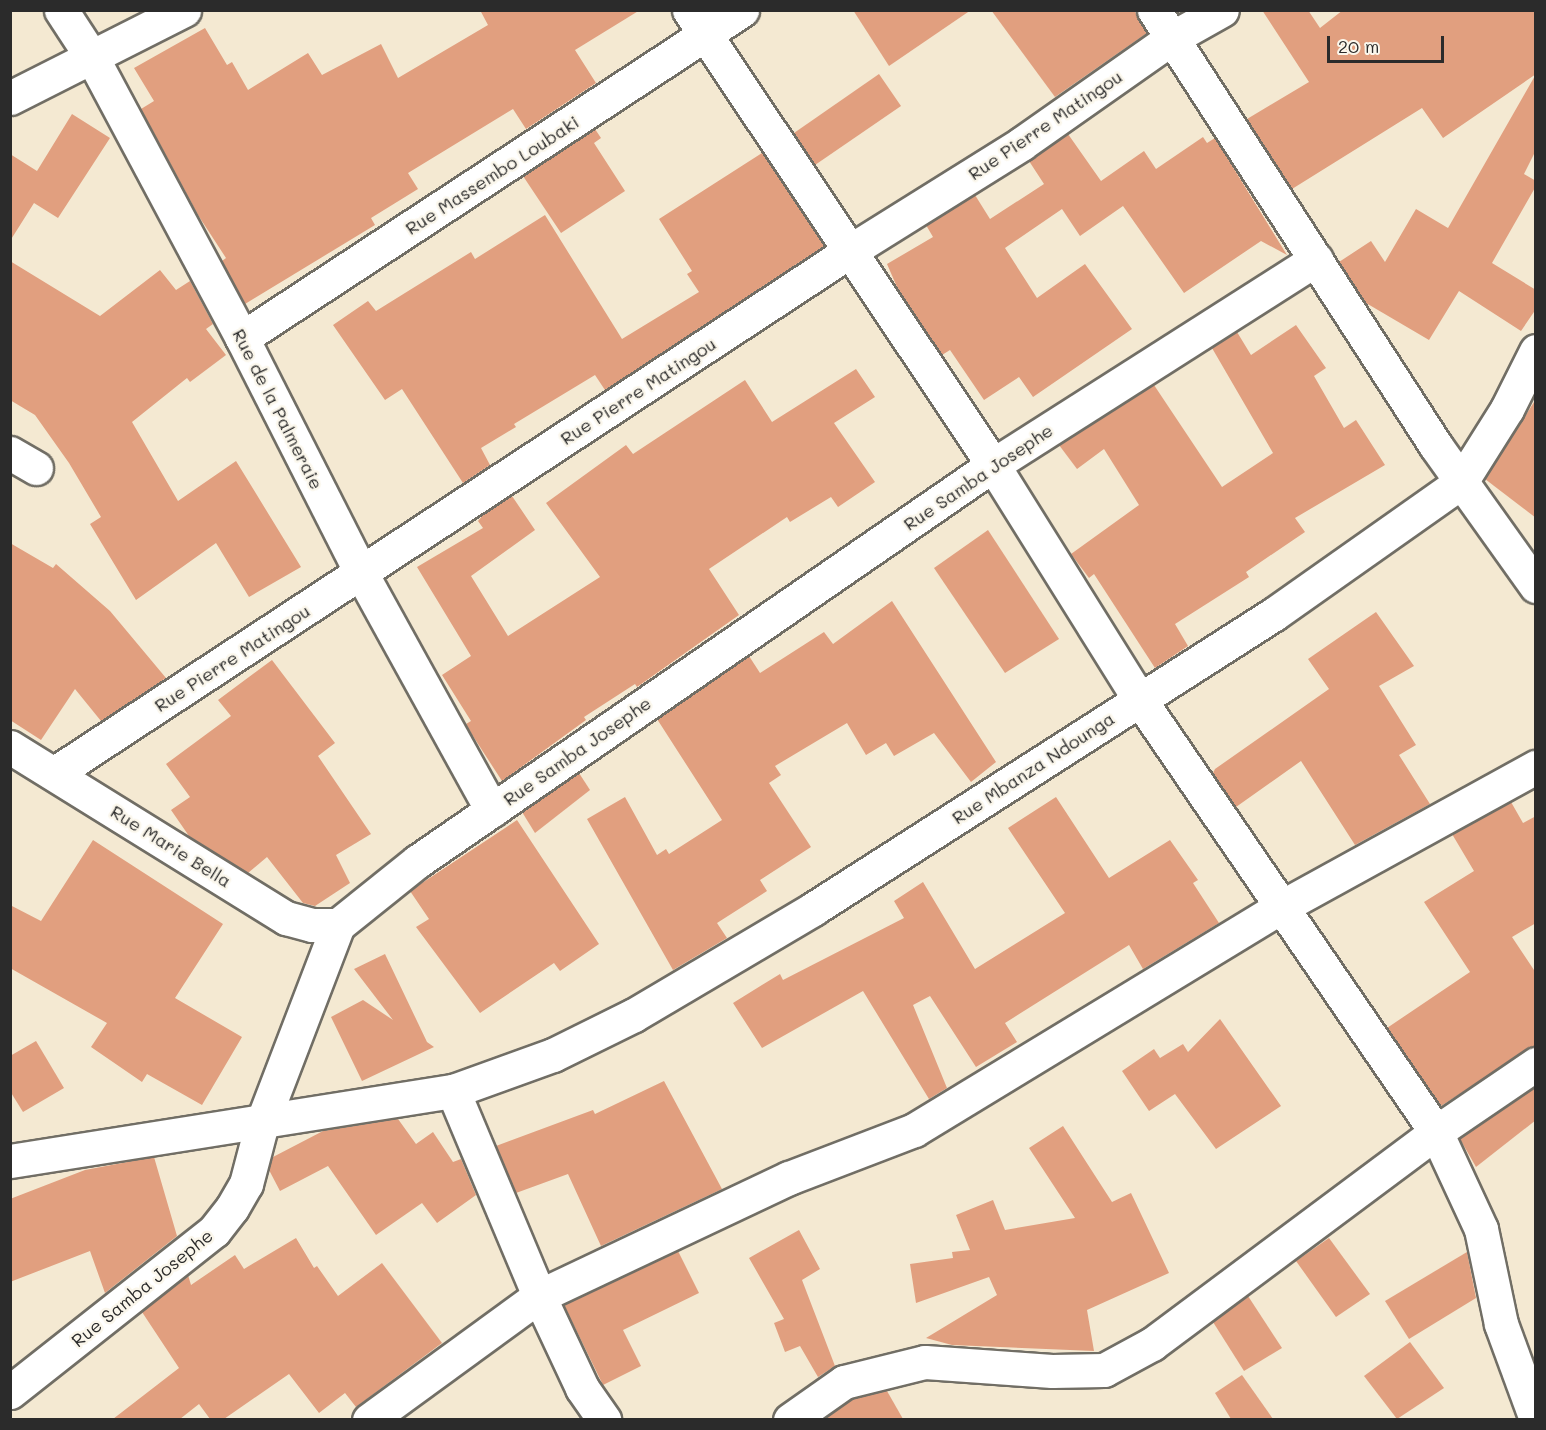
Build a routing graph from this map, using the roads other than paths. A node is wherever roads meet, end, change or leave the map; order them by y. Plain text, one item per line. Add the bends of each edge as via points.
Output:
1 (61, 10) edge
2 (184, 10) edge
3 (742, 10) edge
4 (1154, 10) edge
5 (1222, 10) edge
6 (696, 24) edge
7 (1172, 38) junction
8 (93, 59) junction
9 (10, 98) edge
10 (850, 251) junction
11 (1316, 259) junction
12 (242, 338) junction
13 (1536, 351) edge
14 (993, 465) junction
15 (1461, 482) junction
16 (361, 573) junction
17 (1536, 586) edge
18 (1140, 700) junction
19 (10, 747) edge
20 (1536, 767) edge
21 (55, 774) junction
22 (492, 810) junction
23 (1283, 906) junction
24 (338, 925) junction
25 (1536, 1064) edge
26 (453, 1091) junction
27 (262, 1123) junction
28 (1436, 1131) junction
29 (10, 1161) edge
30 (539, 1296) junction
31 (10, 1392) edge
32 (1533, 1411) dead end
33 (369, 1419) edge
34 (604, 1419) edge
35 (790, 1419) edge

1 - 8 street, Rue de la Palmeraie
2 - 8 street
3 - 6 street, Rue Massembo Loubaki
4 - 7 street
5 - 7 street, Rue Pierre Matingou
6 - 10 street
6 - 12 street, Rue Massembo Loubaki
7 - 10 street, Rue Pierre Matingou via 1022,144
7 - 11 street
8 - 9 street
8 - 12 street, Rue de la Palmeraie
10 - 14 street
10 - 16 street, Rue Pierre Matingou
11 - 14 street, Rue Samba Josephe
11 - 15 street
12 - 16 street, Rue de la Palmeraie
13 - 15 street, Rue Mbanza Ndounga via 1507,409
14 - 18 street
14 - 22 street, Rue Samba Josephe
15 - 17 street
15 - 18 street, Rue Mbanza Ndounga via 1274,614
16 - 21 street, Rue Pierre Matingou
16 - 22 street, Rue de la Palmeraie
18 - 23 street
18 - 26 street, Rue Mbanza Ndounga via 813,909 634,1015 553,1055
19 - 21 street, Rue Marie Bella
20 - 23 street
21 - 24 street, Rue Marie Bella via 286,918 312,925
22 - 24 street, Rue Samba Josephe via 418,861
23 - 28 street
23 - 30 street via 914,1130 789,1178
24 - 27 street, Rue Samba Josephe
25 - 28 street
26 - 27 street, Rue Mbanza Ndounga
26 - 30 street
27 - 29 street, Rue Mbanza Ndounga
27 - 31 street, Rue Samba Josephe via 246,1184 214,1231
28 - 32 street via 1481,1229 1501,1324
28 - 35 street via 1152,1344 1104,1370 1052,1371 925,1362 844,1382
30 - 33 street
30 - 34 street via 582,1388

